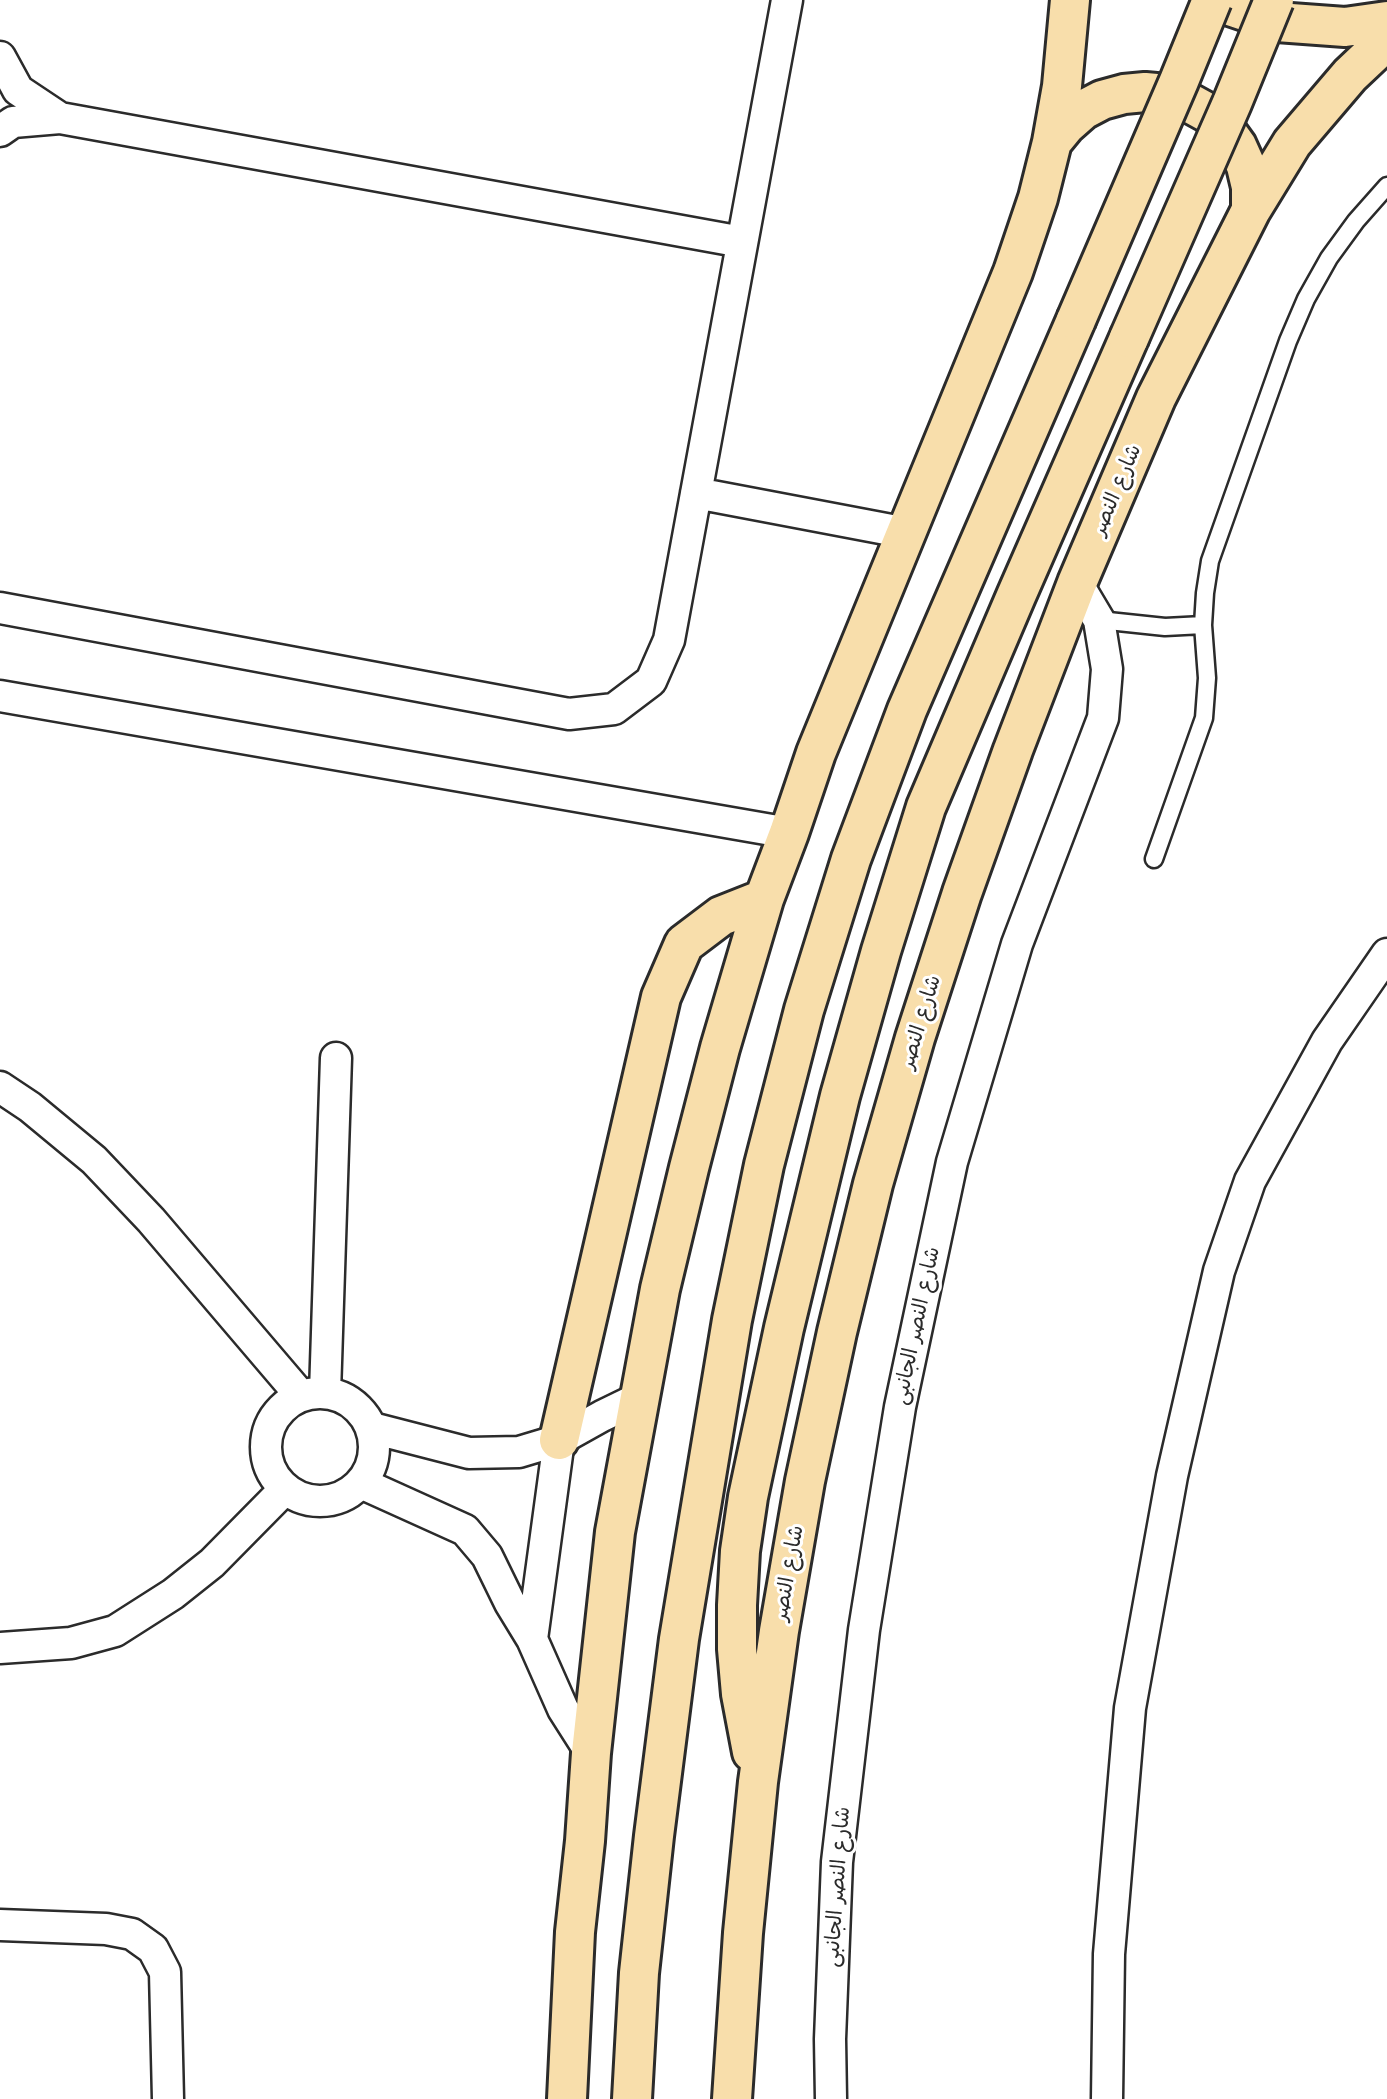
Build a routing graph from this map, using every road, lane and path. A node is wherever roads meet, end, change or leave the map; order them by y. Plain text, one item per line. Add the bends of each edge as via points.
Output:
1 (787, 0) edge
2 (1070, 0) edge
3 (1212, 0) edge
4 (1274, 0) edge
5 (1387, 21) edge
6 (1387, 40) edge
7 (0, 57) edge
8 (60, 118) junction
9 (0, 131) edge
10 (1052, 142) junction
11 (1387, 186) edge
12 (1251, 209) junction
13 (742, 242) junction
14 (696, 493) junction
15 (907, 533) junction
16 (1077, 583) junction
17 (0, 608) edge
18 (1099, 620) junction
19 (1203, 625) junction
20 (0, 696) edge
21 (789, 833) junction
22 (1154, 859) dead end
23 (764, 900) junction
24 (1387, 954) edge
25 (336, 1058) dead end
26 (0, 1087) edge
27 (313, 1394) junction
28 (639, 1398) junction
29 (372, 1428) junction
30 (559, 1440) junction
31 (361, 1483) junction
32 (284, 1490) junction
33 (532, 1639) junction
34 (0, 1648) edge
35 (591, 1753) junction
36 (758, 1782) junction
37 (0, 1925) edge
38 (168, 2099) edge
39 (567, 2099) edge
40 (632, 2099) edge
41 (732, 2099) edge
42 (831, 2099) edge
43 (1107, 2099) edge

1 - 13 street
2 - 10 main road
3 - 5 main road via 1277,22 1345,27
3 - 40 main road, bridge via 907,710 851,859 804,1010 764,1164 732,1320 679,1639 639,1973
4 - 36 main road, bridge via 926,807 881,951 784,1328 740,1551 737,1649
6 - 12 main road, شارع النصر via 1292,143
7 - 8 street via 18,90
8 - 9 street via 13,121
8 - 13 street
10 - 12 main road via 1083,110 1102,100 1145,92 1167,94 1208,113 1224,128 1246,166
10 - 15 main road via 1013,272
11 - 19 lane via 1329,258 1288,341 1210,561
12 - 16 main road, شارع النصر via 1156,398
13 - 14 street
14 - 15 street
14 - 17 street via 669,640 650,681 614,709 569,714
15 - 21 main road via 816,753
16 - 18 street, شارع النصر الجانبى
16 - 36 main road, شارع النصر via 962,893 873,1184 805,1481
18 - 19 lane via 1165,627
18 - 42 street, شارع النصر الجانبى via 1107,669 1103,718 1017,944 956,1149 900,1407 864,1630 837,1862
19 - 22 lane via 1204,718
20 - 21 street
21 - 23 main road
23 - 28 main road via 689,1168
23 - 30 main road via 721,916 684,944 661,997
24 - 43 street via 1327,1041 1250,1181 1219,1271 1172,1476 1130,1708 1109,1954
25 - 27 street
26 - 27 street via 94,1160
27 - 29 street via 343,1398 360,1410
27 - 32 street via 277,1412 265,1438 268,1466
28 - 30 street
28 - 35 main road via 615,1532
29 - 30 street via 469,1453 519,1452
29 - 31 street via 374,1457
30 - 33 street
31 - 32 street via 338,1500 310,1502
31 - 33 street via 465,1530 487,1556
32 - 34 street via 212,1563 115,1631 71,1643
33 - 35 street via 564,1709
35 - 39 main road via 575,1932
36 - 41 main road, شارع النصر
37 - 38 street via 106,1929 132,1934 153,1949 165,1972

